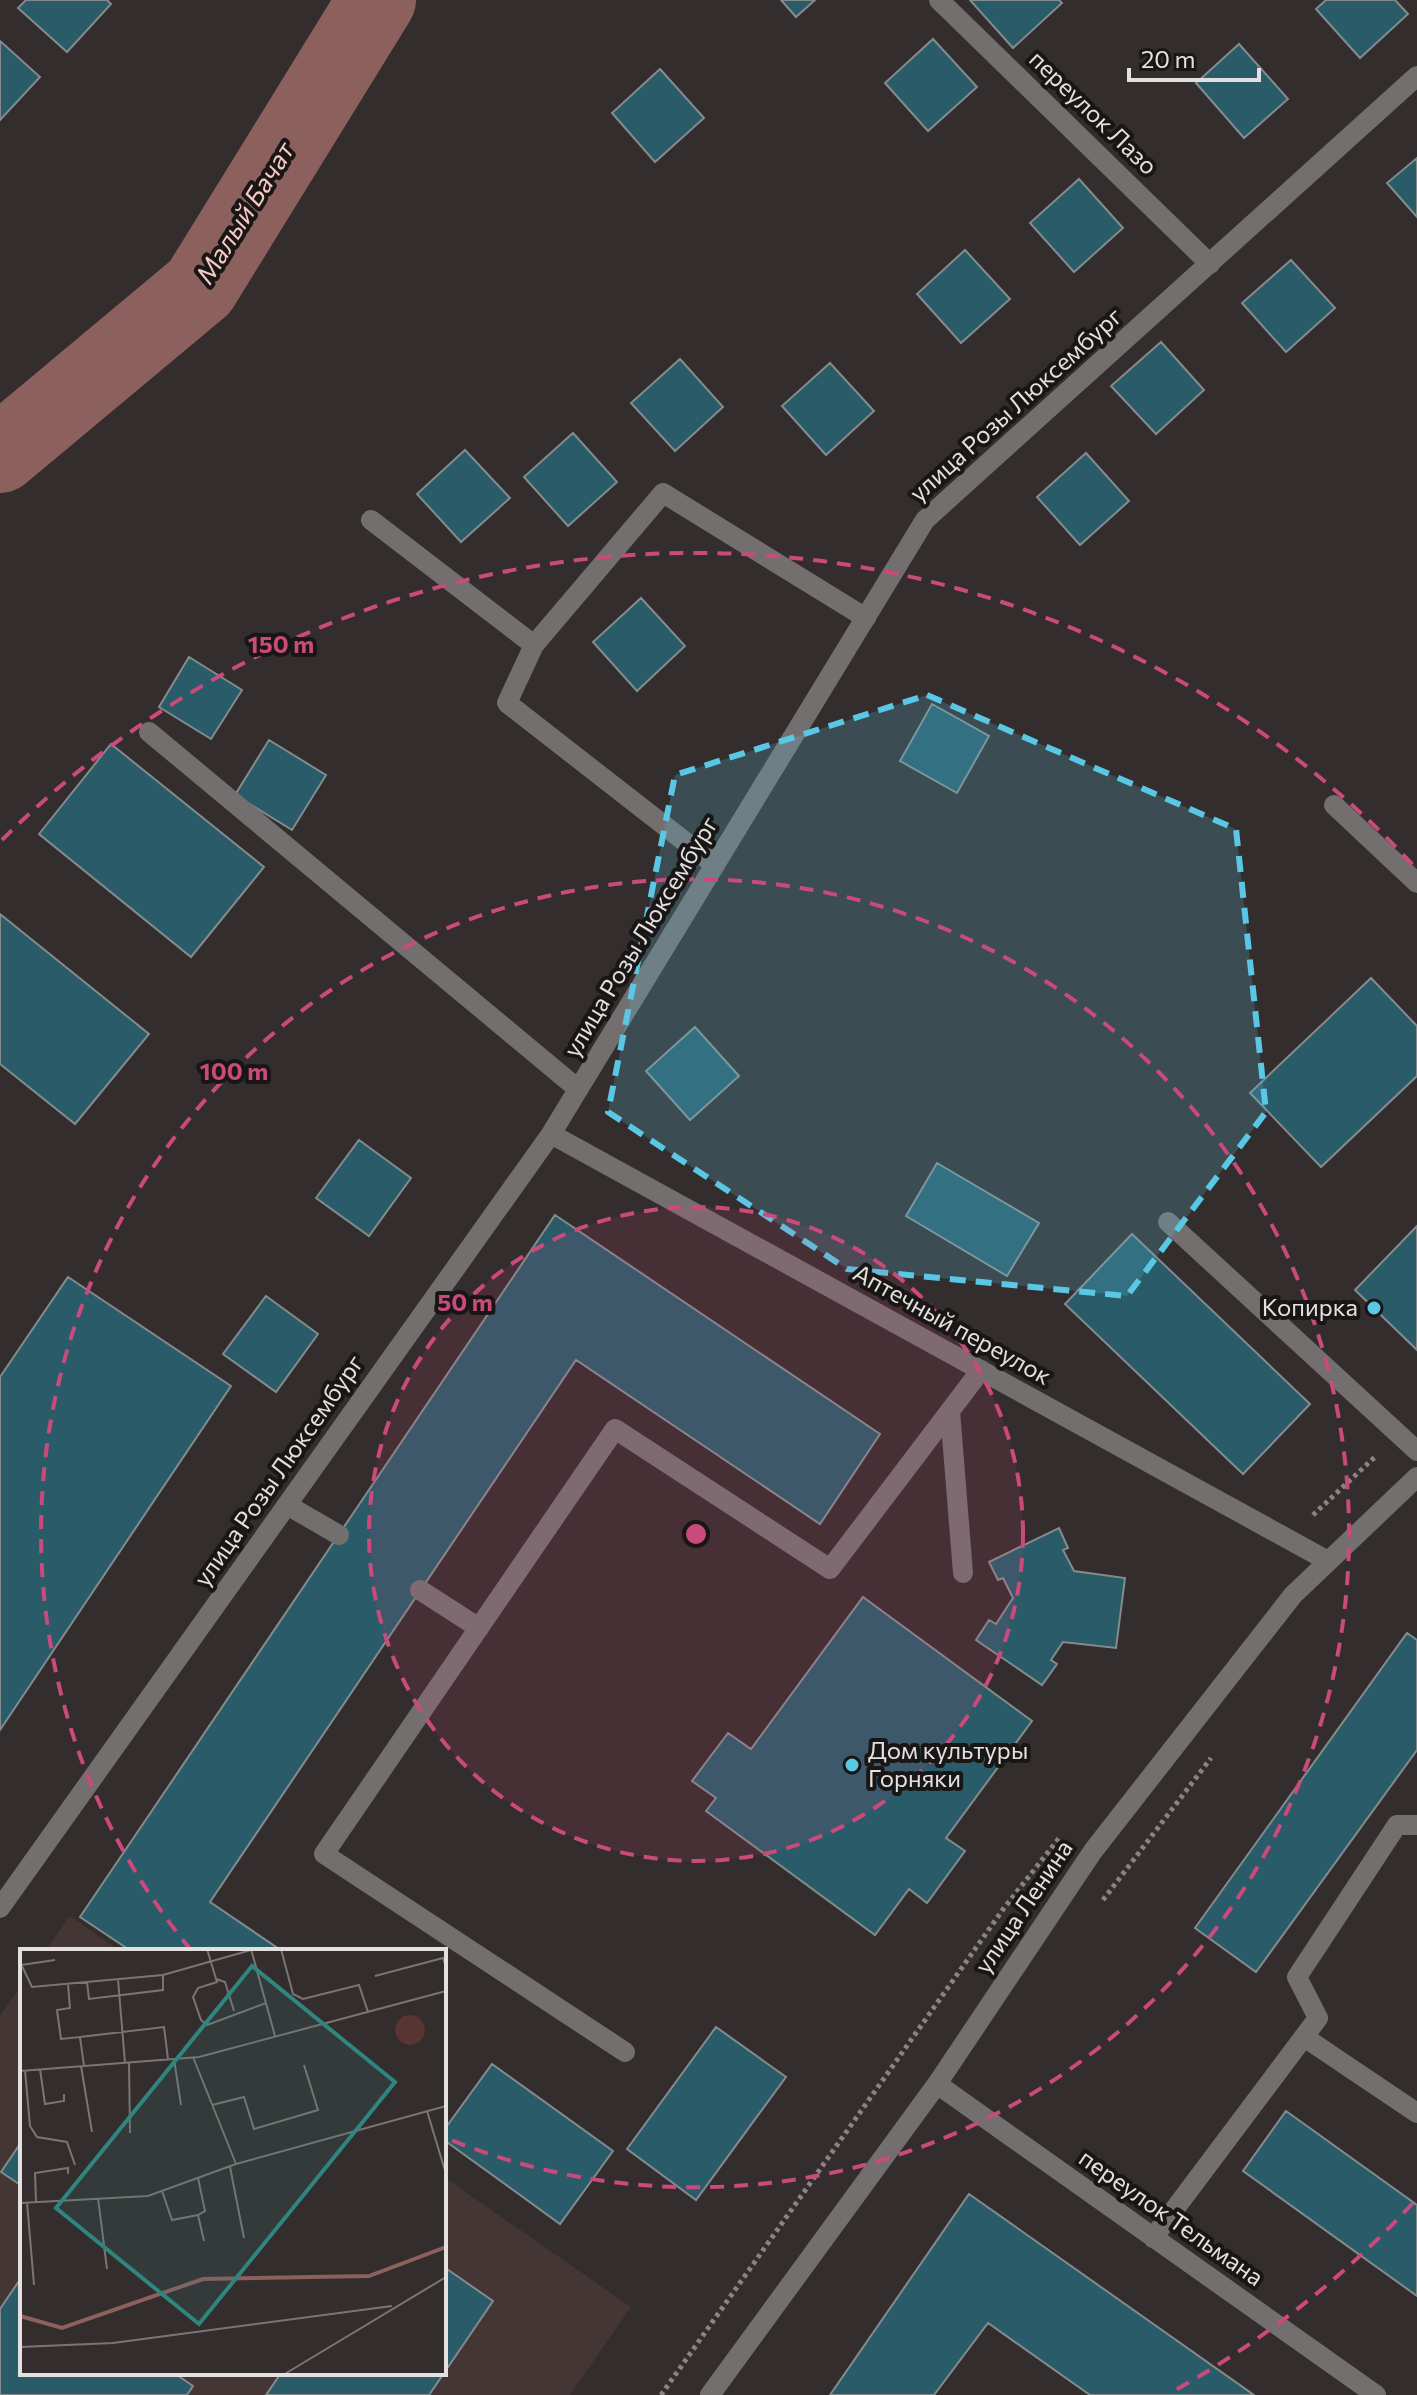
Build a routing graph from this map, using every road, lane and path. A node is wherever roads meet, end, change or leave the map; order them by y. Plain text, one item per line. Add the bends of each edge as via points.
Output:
1 (939, 0) edge
2 (1417, 76) edge
3 (1210, 264) junction
4 (371, 520) dead end
5 (866, 618) junction
6 (534, 645) junction
7 (149, 732) dead end
8 (1334, 805) dead end
9 (715, 865) junction
10 (1417, 883) edge
11 (578, 1089) junction
12 (551, 1134) junction
13 (1168, 1222) dead end
14 (981, 1370) junction
15 (950, 1411) junction
16 (1417, 1451) edge
17 (1417, 1477) edge
18 (287, 1505) junction
19 (339, 1535) dead end
20 (1328, 1561) junction
21 (963, 1573) dead end
22 (420, 1590) dead end
23 (479, 1628) junction
24 (1221, 1746) dead end
25 (1417, 1825) edge
26 (0, 1908) edge
27 (1004, 1908) dead end
28 (1098, 1908) dead end
29 (1304, 2037) junction
30 (625, 2052) dead end
31 (937, 2084) junction
32 (1417, 2113) edge
33 (1153, 2238) junction
34 (661, 2395) edge
35 (710, 2395) edge
36 (1376, 2395) edge

1 - 3 street, переулок Лазо
2 - 3 street, улица Розы Люксембург
3 - 5 street, улица Розы Люксембург via 925,520
4 - 6 street
5 - 6 street via 663,493
5 - 9 street, улица Розы Люксембург
6 - 9 street via 507,703
7 - 11 street
8 - 10 street
9 - 11 street, улица Розы Люксембург
11 - 12 street, улица Розы Люксембург
12 - 14 street, Аптечный переулок
12 - 18 street, улица Розы Люксембург
13 - 16 street
14 - 15 street
14 - 20 street, Аптечный переулок
15 - 21 street
15 - 23 street via 830,1569 615,1429
17 - 20 street, улица Ленина
18 - 19 street
18 - 26 street, улица Розы Люксембург
20 - 31 street, улица Ленина via 1293,1595 1093,1851
22 - 23 street
23 - 30 street via 324,1854
24 - 28 path
25 - 29 street via 1397,1825 1297,1977 1318,2018
27 - 34 path
29 - 32 street
29 - 33 street
31 - 33 street, переулок Тельмана
31 - 35 street, улица Ленина
33 - 36 street, переулок Тельмана

